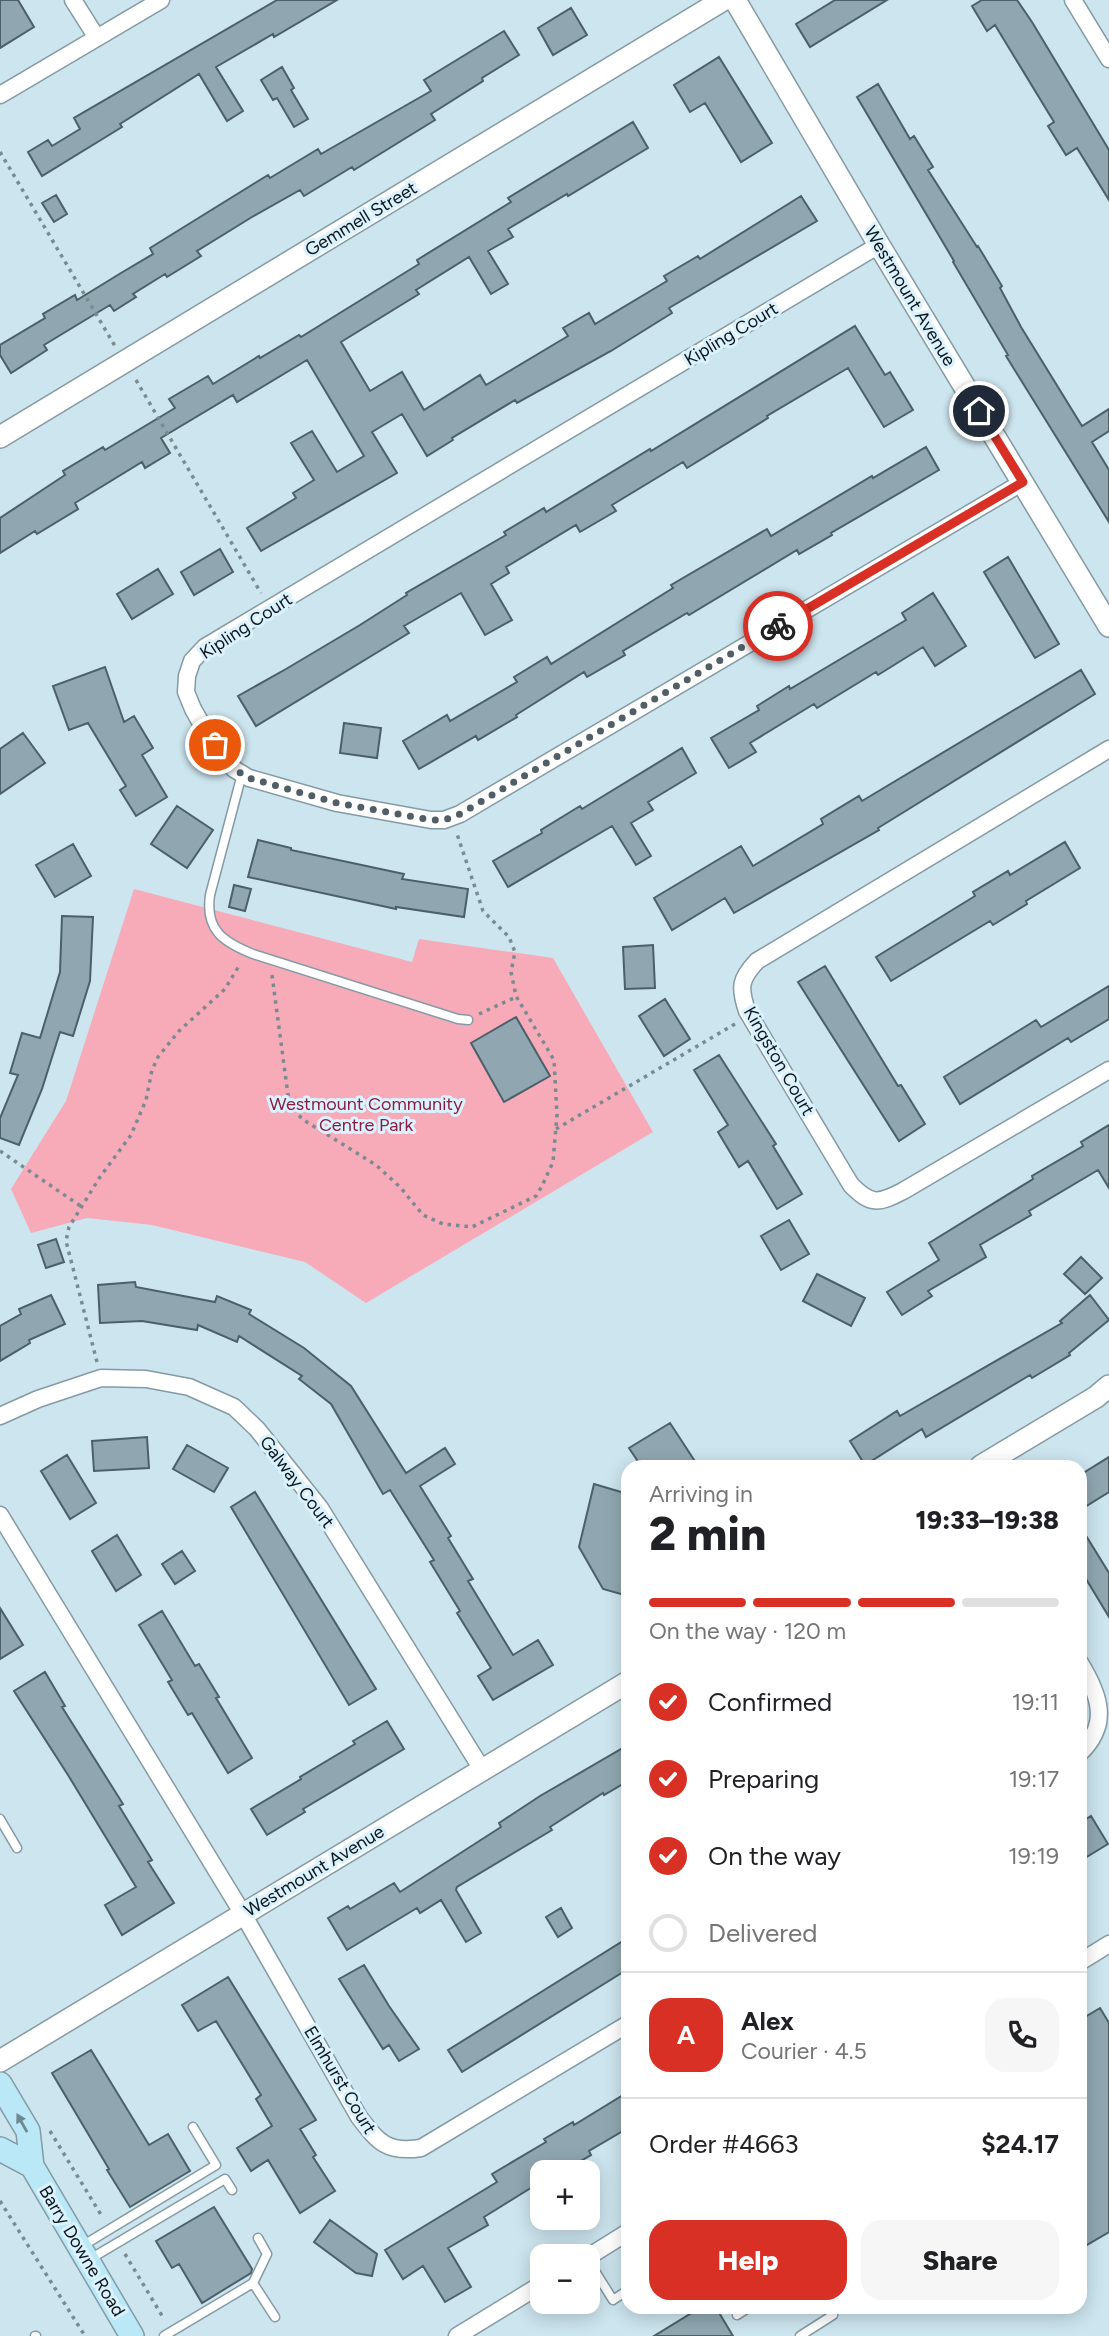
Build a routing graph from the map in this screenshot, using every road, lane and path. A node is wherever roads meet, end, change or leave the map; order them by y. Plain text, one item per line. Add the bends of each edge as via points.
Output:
1 (73, 0) edge
2 (161, 0) edge
3 (723, 0) edge
4 (735, 0) edge
5 (1073, 0) edge
6 (97, 38) junction
7 (1109, 59) edge
8 (0, 95) edge
9 (879, 245) junction
10 (0, 437) edge
11 (1023, 482) junction
12 (1109, 626) edge
13 (1109, 749) edge
14 (242, 774) junction
15 (452, 817) junction
16 (247, 951) junction
17 (270, 959) junction
18 (516, 996) junction
19 (750, 1015) junction
20 (468, 1020) joint
21 (1109, 1070) edge
22 (555, 1129) junction
23 (0, 1151) edge
24 (82, 1207) junction
25 (100, 1378) junction
26 (1109, 1386) edge
27 (0, 1416) edge
28 (991, 1460) edge
29 (0, 1515) edge
30 (1087, 1675) edge
31 (621, 1686) edge
32 (1087, 1747) edge
33 (483, 1771) junction
34 (0, 1819) edge
35 (17, 1848) dead end
36 (243, 1914) junction
37 (1109, 1944) edge
38 (1087, 1958) edge
39 (621, 2028) edge
40 (0, 2061) edge
41 (0, 2084) edge
42 (47, 2126) dead end
43 (192, 2127) dead end
44 (0, 2149) edge
45 (32, 2166) junction
46 (232, 2190) dead end
47 (0, 2201) edge
48 (110, 2229) junction
49 (621, 2237) edge
50 (258, 2238) dead end
51 (118, 2243) junction
52 (600, 2250) edge
53 (84, 2254) junction
54 (600, 2279) edge
55 (253, 2283) junction
56 (530, 2291) edge
57 (621, 2294) edge
58 (833, 2315) dead end
59 (275, 2317) dead end
60 (168, 2334) edge
61 (85, 2336) edge
62 (132, 2336) edge
63 (457, 2336) edge
64 (800, 2336) edge

1 - 6 street
2 - 6 street
3 - 10 street, Gemmell Street
4 - 9 street, Westmount Avenue
5 - 7 street
6 - 8 street
9 - 11 street, Westmount Avenue
9 - 14 street, Kipling Court via 205,647 192,661 186,692 206,732
11 - 12 street, Westmount Avenue
11 - 15 street, Kipling Court
13 - 19 street, Kingston Court via 757,961 744,975 742,994
14 - 15 street, Kipling Court via 337,803 431,820
14 - 16 lane via 208,909 216,931
15 - 18 path via 483,911 509,937 515,952 511,972
16 - 17 lane
16 - 24 path via 225,989 158,1057 131,1135
17 - 20 lane
17 - 22 path via 288,1095 294,1109 302,1119 376,1165 423,1215 443,1224 471,1227 536,1196 553,1162
18 - 20 path
18 - 22 path via 554,1060
19 - 21 street, Kingston Court via 851,1185 875,1201 903,1191
19 - 22 path
23 - 24 path
24 - 25 path via 66,1241
25 - 27 street, Galway Court
25 - 33 street, Galway Court via 146,1378 189,1387 234,1407 257,1429 320,1508
26 - 28 street
29 - 36 street
30 - 32 street via 1107,1712 1104,1732
31 - 33 street, Westmount Avenue
33 - 36 street, Westmount Avenue
34 - 35 lane
36 - 39 street, Elmhurst Court via 359,2117 388,2147 402,2151 421,2148
36 - 40 street, Westmount Avenue
37 - 38 street
45 -> 41 main road, Barry Downe Road via 28,2131
42 - 48 path
43 - 48 lane via 216,2165
44 - 45 main road, Barry Downe Road
45 - 53 main road, Barry Downe Road
46 - 51 lane via 225,2179
47 - 61 path
48 - 53 lane
49 - 52 street
50 - 55 lane via 267,2254
51 - 53 lane
51 - 60 path
53 - 62 main road, Barry Downe Road
54 - 57 lane via 612,2300
55 - 59 lane
55 - 60 lane
56 - 63 street
58 - 64 lane

